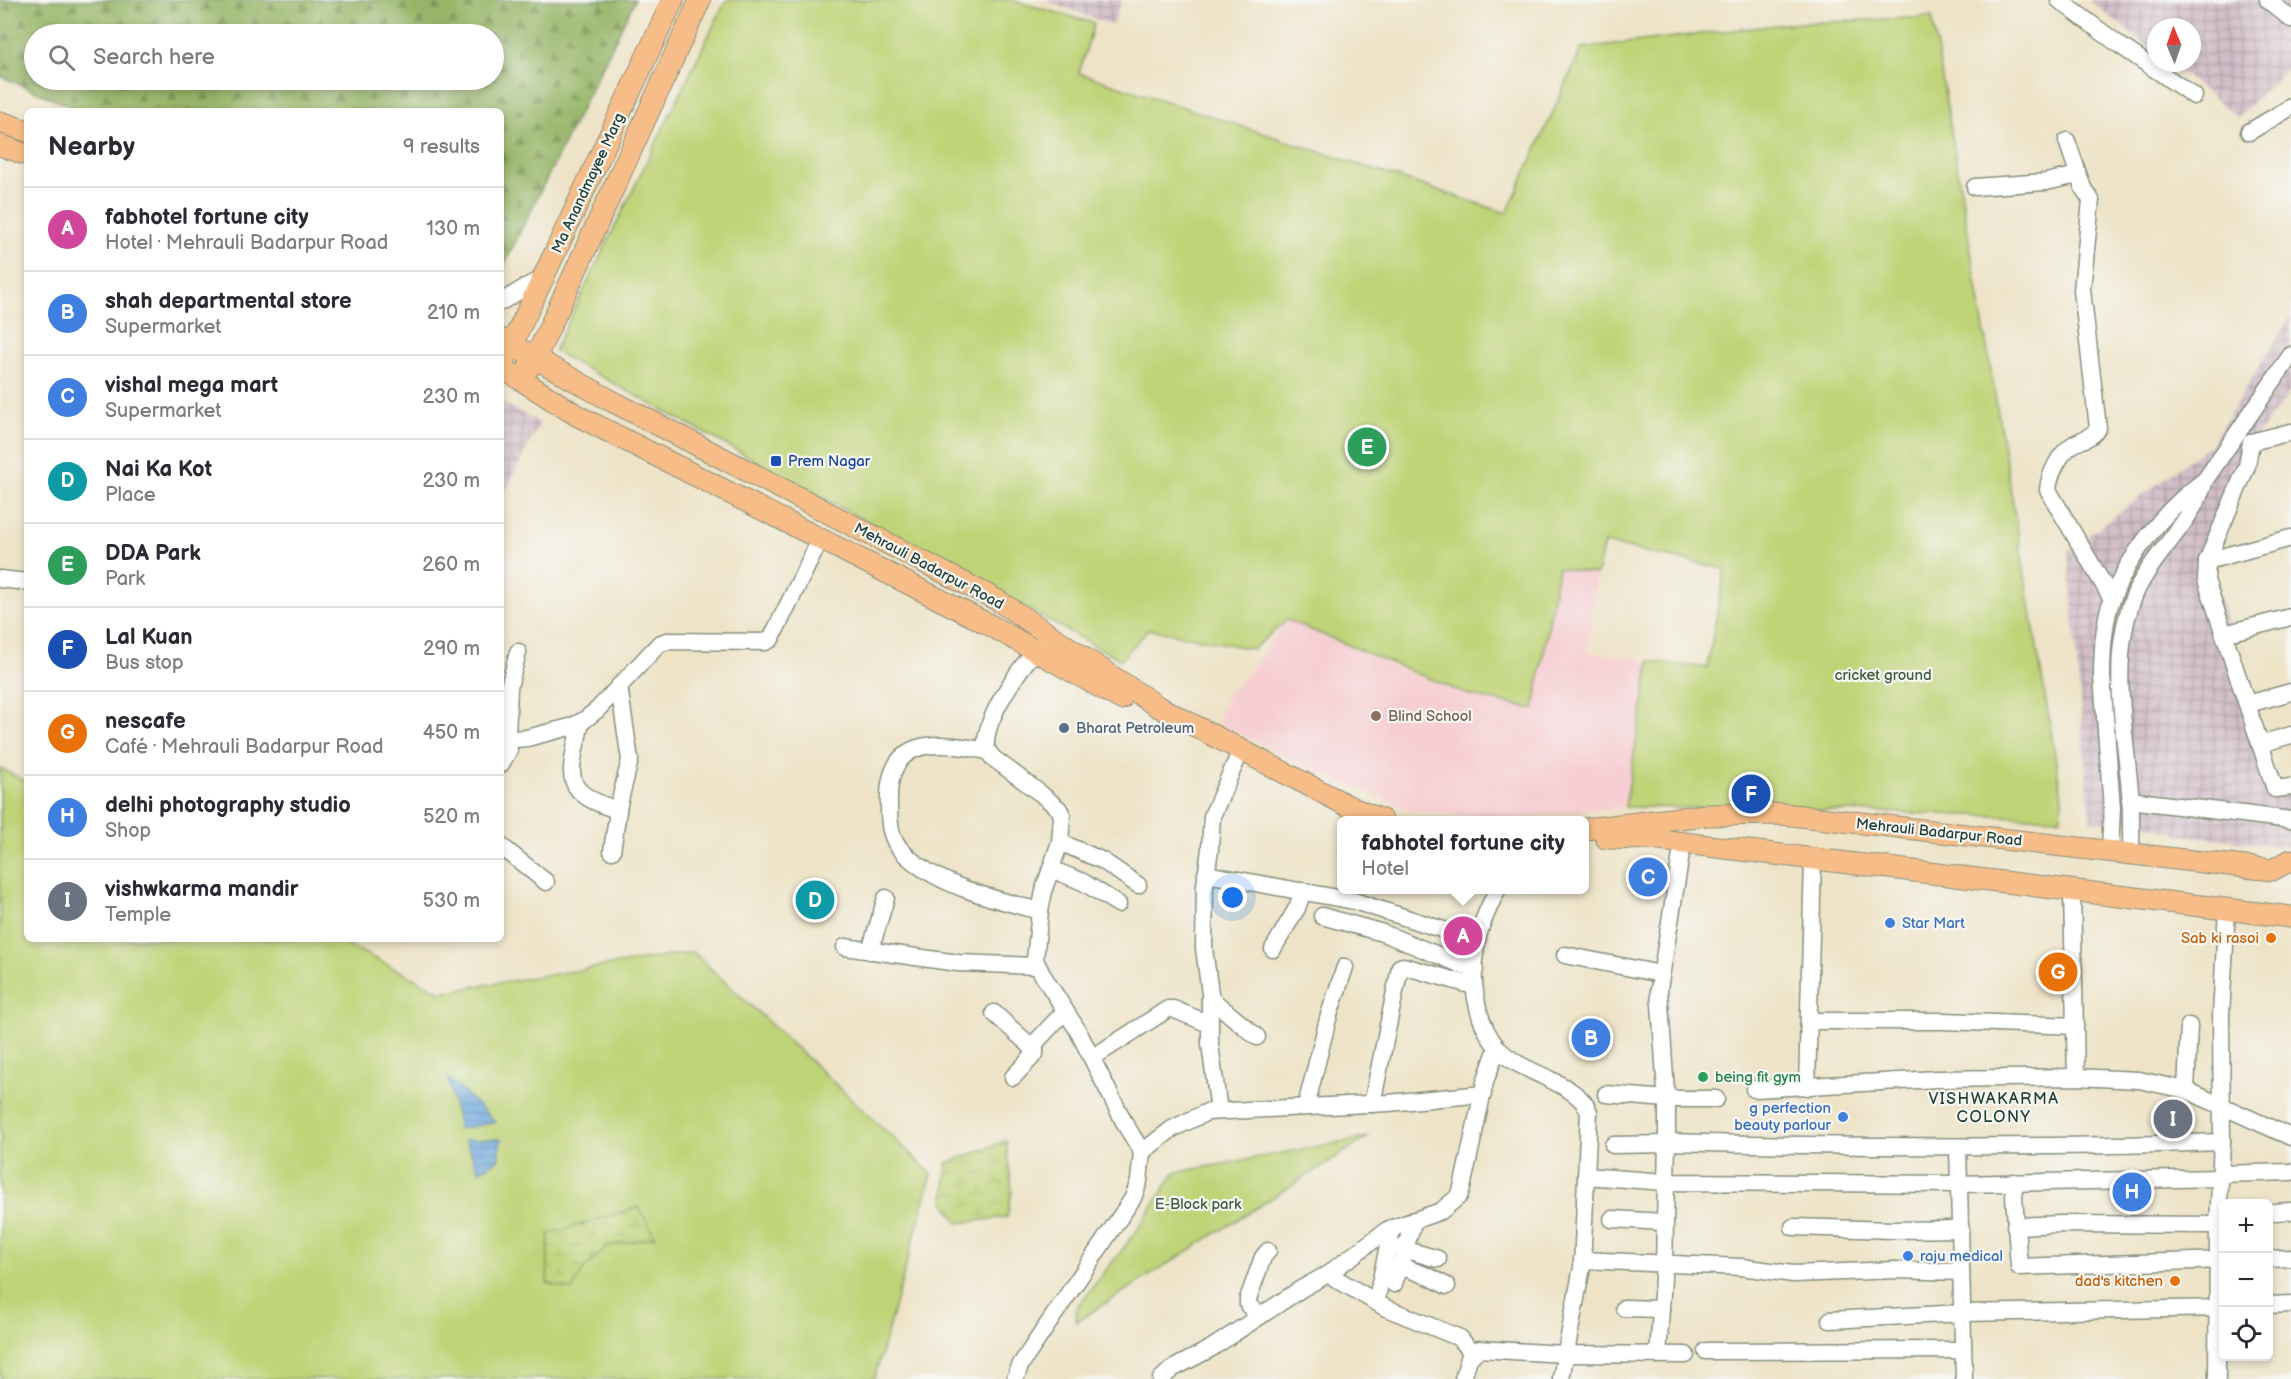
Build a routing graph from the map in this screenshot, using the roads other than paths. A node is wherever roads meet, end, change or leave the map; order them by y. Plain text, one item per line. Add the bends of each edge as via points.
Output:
1 (673, 0) edge
2 (700, 0) edge
3 (2059, 0) edge
4 (2268, 0) edge
5 (2291, 19) edge
6 (2194, 96) dead end
7 (2291, 107) edge
8 (0, 122) edge
9 (24, 130) edge
10 (2249, 132) dead end
11 (2067, 141) dead end
12 (0, 145) edge
13 (24, 154) edge
14 (2078, 175) junction
15 (1975, 187) dead end
16 (544, 279) junction
17 (504, 300) edge
18 (507, 342) edge
19 (2291, 355) edge
20 (536, 357) junction
21 (504, 368) edge
22 (521, 378) junction
23 (2291, 432) edge
24 (2205, 480) junction
25 (2291, 538) edge
26 (820, 540) junction
27 (2207, 561) junction
28 (0, 579) edge
29 (24, 582) edge
30 (2112, 599) junction
31 (2291, 617) edge
32 (2224, 634) junction
33 (1043, 644) junction
34 (518, 652) dead end
35 (619, 686) junction
36 (2291, 692) edge
37 (2248, 704) junction
38 (581, 722) junction
39 (2291, 735) edge
40 (504, 739) edge
41 (2260, 744) junction
42 (987, 751) junction
43 (1239, 756) junction
44 (504, 759) edge
45 (2283, 788) edge
46 (2130, 800) junction
47 (618, 810) junction
48 (1348, 816) edge
49 (1372, 816) edge
50 (2268, 817) junction
51 (2291, 820) edge
52 (1589, 829) edge
53 (1651, 830) junction
54 (1589, 840) edge
55 (1060, 842) junction
56 (1683, 842) junction
57 (504, 848) edge
58 (612, 852) dead end
59 (2120, 853) junction
60 (1813, 859) junction
61 (2291, 860) edge
62 (1051, 869) junction
63 (1206, 874) junction
64 (546, 882) dead end
65 (1138, 885) dead end
66 (1303, 891) junction
67 (2072, 891) junction
68 (1496, 894) edge
69 (886, 898) dead end
70 (1118, 904) dead end
71 (2227, 909) junction
72 (1040, 911) junction
73 (1322, 916) dead end
74 (2291, 917) edge
75 (1450, 932) dead end
76 (845, 947) dead end
77 (1274, 949) dead end
78 (870, 951) junction
79 (1565, 955) dead end
80 (1037, 966) junction
81 (1345, 967) dead end
82 (1661, 974) junction
83 (1475, 978) junction
84 (1210, 998) junction
85 (1065, 1011) junction
86 (994, 1013) dead end
87 (1809, 1021) junction
88 (1209, 1024) junction
89 (2075, 1026) junction
90 (2189, 1026) dead end
91 (1257, 1037) dead end
92 (1497, 1048) junction
93 (1035, 1050) junction
94 (1092, 1058) junction
95 (1013, 1077) dead end
96 (2076, 1077) junction
97 (1807, 1087) junction
98 (1754, 1089) dead end
99 (2187, 1090) junction
100 (1483, 1094) junction
101 (1606, 1094) dead end
102 (1666, 1099) junction
103 (1716, 1099) dead end
104 (1372, 1104) junction
105 (1306, 1106) junction
106 (2220, 1107) junction
107 (1219, 1111) junction
108 (2291, 1137) edge
109 (2222, 1142) junction
110 (1667, 1143) junction
111 (1613, 1145) dead end
112 (1958, 1147) junction
113 (1142, 1152) junction
114 (2291, 1173) edge
115 (1586, 1176) junction
116 (2219, 1176) junction
117 (1665, 1182) junction
118 (2013, 1182) junction
119 (1960, 1184) junction
120 (1612, 1219) dead end
121 (1414, 1220) junction
122 (1664, 1222) junction
123 (2218, 1225) junction
124 (2015, 1226) junction
125 (1793, 1227) dead end
126 (1392, 1228) junction
127 (1961, 1229) junction
128 (1388, 1245) junction
129 (1405, 1249) junction
130 (1268, 1251) dead end
131 (2220, 1253) edge
132 (2291, 1258) edge
133 (2273, 1259) edge
134 (1438, 1260) dead end
135 (1582, 1260) junction
136 (2219, 1260) edge
137 (1664, 1263) junction
138 (1400, 1266) junction
139 (1961, 1272) junction
140 (1328, 1274) junction
141 (1394, 1284) dead end
142 (1447, 1286) dead end
143 (1376, 1302) junction
144 (2291, 1304) edge
145 (2273, 1305) edge
146 (1624, 1308) dead end
147 (2219, 1308) edge
148 (1661, 1309) junction
149 (1963, 1313) junction
150 (1260, 1317) junction
151 (1830, 1320) dead end
152 (1963, 1350) junction
153 (1706, 1352) dead end
154 (1473, 1353) junction
155 (1565, 1354) junction
156 (1658, 1355) junction
157 (1686, 1355) dead end
158 (2219, 1361) edge
159 (1015, 1379) edge
160 (1161, 1379) edge
161 (1463, 1379) edge
162 (1561, 1379) edge
163 (1964, 1379) edge
164 (2217, 1379) edge

1 - 16 main road, Ma Anandmayee Marg
2 - 20 main road, Ma Anandmayee Marg
3 - 6 street
4 - 5 street
7 - 10 street
8 - 9 main road
11 - 14 street
12 - 13 main road
14 - 15 street via 2046,182
14 - 30 street via 2091,200 2082,290 2098,428 2062,455 2048,490
16 - 17 street
16 - 18 main road, Ma Anandmayee Marg
18 - 20 main road, Mehrauli Badarpur Road
19 - 24 street
20 - 22 main road, Ma Anandmayee Marg
20 - 33 main road, Mehrauli Badarpur Road via 608,399 997,600
21 - 22 main road, Mehrauli Badarpur Road
22 - 26 main road, Mehrauli Badarpur Road via 578,416
23 - 27 street via 2251,442 2247,466
24 - 30 street via 2172,507 2150,534
24 - 46 street via 2192,512 2147,569 2127,618 2121,650 2121,700
25 - 27 street
26 - 33 main road, Mehrauli Badarpur Road via 988,624
26 - 35 street via 771,639 667,641 659,644
27 - 32 street via 2206,580
28 - 29 street
30 - 59 street via 2102,657 2112,808
31 - 32 street
32 - 37 street
33 - 42 street via 1021,667 991,720
33 - 43 main road, Mehrauli Badarpur Road
34 - 40 street via 509,687
35 - 38 street
35 - 47 street via 630,760
36 - 37 street
37 - 41 street
38 - 40 street via 526,738
38 - 47 street via 571,768 573,780 593,802
39 - 41 street
40 - 44 street via 509,750
41 - 45 street
42 - 55 street via 1059,809
42 - 72 street via 933,744 903,757 890,779 891,834 903,852 945,880
43 - 48 main road, Mehrauli Badarpur Road
43 - 49 main road, Mehrauli Badarpur Road
43 - 63 street via 1212,816
45 - 50 street
46 - 50 street
46 - 59 street
47 - 58 street
50 - 51 street
52 - 53 main road, Mehrauli Badarpur Road
53 - 54 main road, Mehrauli Badarpur Road
53 - 56 main road, Mehrauli Badarpur Road
53 - 59 main road, Mehrauli Badarpur Road via 1706,815 1783,814
55 - 62 street
55 - 65 street via 1103,861
56 - 60 main road, Mehrauli Badarpur Road
56 - 82 street
57 - 64 street
59 - 61 main road, Mehrauli Badarpur Road via 2272,870
60 - 67 main road, Mehrauli Badarpur Road
60 - 87 street
62 - 70 street via 1083,882
62 - 72 street
63 - 66 street
63 - 84 street via 1203,919
66 - 75 street via 1371,906
66 - 77 street
67 - 71 main road, Mehrauli Badarpur Road
67 - 89 street
68 - 83 street via 1476,946
69 - 78 street
71 - 74 main road, Mehrauli Badarpur Road
71 - 106 street
72 - 80 street
73 - 83 street via 1383,933
76 - 78 street
78 - 80 street via 958,963
79 - 82 street
80 - 85 street
81 - 105 street
82 - 102 street
83 - 92 street via 1482,1020
83 - 104 street via 1400,967
84 - 88 street
84 - 91 street
85 - 93 street via 1035,1043
85 - 94 street
86 - 93 street
87 - 89 street
87 - 97 street
88 - 94 street via 1168,1009
88 - 107 street
89 - 96 street
90 - 99 street
92 - 100 street
92 - 115 street via 1557,1083 1587,1106
93 - 95 street
94 - 113 street
96 - 97 street via 1882,1080
96 - 99 street via 2146,1080
97 - 98 street
99 - 106 street
100 - 104 street
100 - 121 street via 1459,1196 1441,1211
101 - 102 street
102 - 103 street
102 - 110 street
104 - 105 street
105 - 107 street
106 - 108 street
106 - 109 street
107 - 113 street via 1187,1120
109 - 112 street
109 - 116 street
110 - 111 street
110 - 112 street
110 - 117 street
112 - 119 street
113 - 159 street via 1133,1198 1021,1364
114 - 116 street
115 - 117 street
115 - 135 street
116 - 118 street
116 - 123 street
117 - 119 street
117 - 122 street
118 - 119 street
118 - 124 street
119 - 127 street
120 - 122 street
121 - 126 street
121 - 129 street
122 - 137 street
123 - 124 street
123 - 131 street
124 - 136 street via 2020,1268
125 - 127 street
126 - 128 street
126 - 140 street
127 - 139 street
128 - 129 street
128 - 143 street
129 - 134 street
129 - 138 street
130 - 150 street via 1248,1299 1248,1305
132 - 133 street
135 - 137 street
135 - 155 street
137 - 139 street via 1793,1274
137 - 148 street
138 - 141 street
138 - 142 street
139 - 149 street
140 - 143 street
140 - 150 street
143 - 154 street via 1460,1338
144 - 145 street
146 - 148 street
147 - 149 street
148 - 156 street
149 - 151 street
149 - 152 street
150 - 160 street
152 - 153 street
152 - 163 street
154 - 155 street via 1479,1349
154 - 161 street
155 - 156 street
155 - 162 street
156 - 157 street
158 - 164 street

